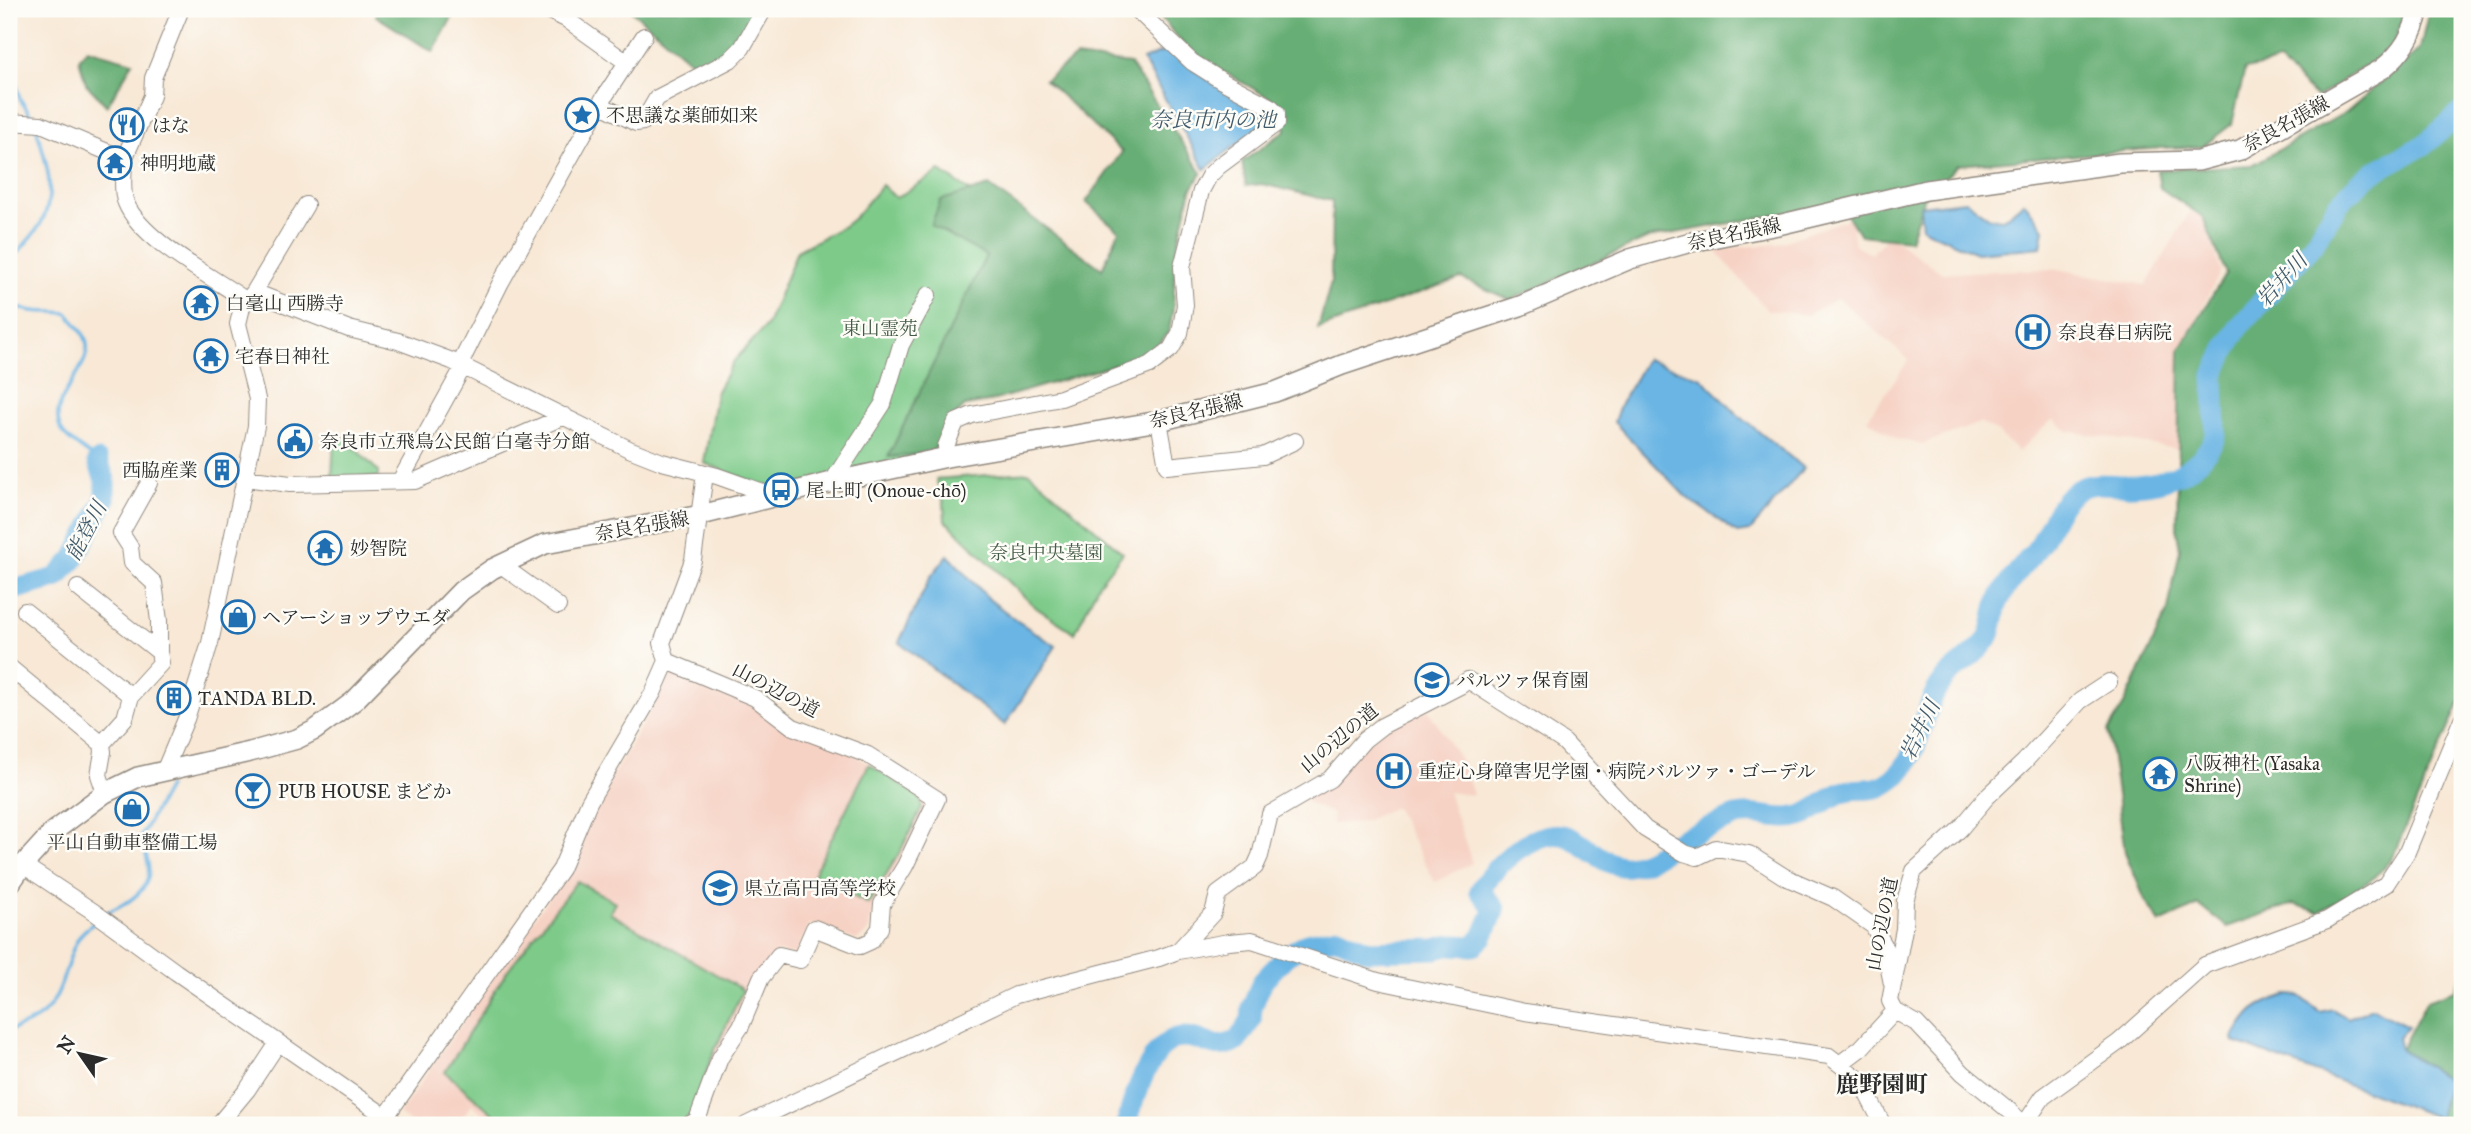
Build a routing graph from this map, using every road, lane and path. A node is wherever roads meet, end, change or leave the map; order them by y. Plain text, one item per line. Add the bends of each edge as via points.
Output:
1 (181, 9) edge
2 (545, 9) edge
3 (764, 9) edge
4 (1136, 9) edge
5 (2419, 9) edge
6 (570, 14) edge
7 (644, 36) dead end
8 (626, 62) junction
9 (601, 105) junction
10 (9, 122) edge
11 (124, 159) junction
12 (306, 205) dead end
13 (249, 295) junction
14 (928, 295) dead end
15 (463, 365) junction
16 (565, 416) junction
17 (1159, 421) junction
18 (1295, 441) dead end
19 (947, 457) junction
20 (705, 474) junction
21 (245, 478) junction
22 (400, 481) junction
23 (832, 482) junction
24 (149, 483) dead end
25 (776, 497) junction
26 (701, 515) junction
27 (501, 565) junction
28 (78, 588) dead end
29 (558, 606) dead end
30 (25, 611) dead end
31 (159, 652) junction
32 (667, 660) junction
33 (9, 667) edge
34 (2109, 682) dead end
35 (131, 696) junction
36 (2462, 719) edge
37 (102, 744) junction
38 (165, 769) junction
39 (105, 793) junction
40 (23, 865) junction
41 (9, 884) edge
42 (1178, 951) junction
43 (1892, 984) junction
44 (1895, 1011) junction
45 (278, 1043) junction
46 (1841, 1063) junction
47 (388, 1123) edge
48 (1878, 1123) edge
49 (218, 1125) edge
50 (690, 1125) edge
51 (746, 1125) edge
52 (2024, 1125) edge

1 - 11 street via 153,78 152,96
2 - 6 street
3 - 9 street via 742,48 722,64 657,98 643,122 636,123
4 - 19 street via 1192,62 1272,107 1277,123 1219,166 1201,191 1182,267 1185,305 1180,333 1171,349 1150,366 1061,398 956,422 946,446
5 - 17 main road, 奈良名張線 via 2410,38 2382,69 2240,150 2198,161 2120,163 1926,190 1691,242 1630,259 1520,306 1275,391
6 - 8 street
7 - 8 street
8 - 9 street
9 - 15 street via 501,282
10 - 11 street via 35,123
11 - 13 street via 125,202 142,227 178,256
12 - 13 street
13 - 15 street
13 - 21 street via 239,324 257,400
14 - 23 street via 901,345 883,404
15 - 16 street
15 - 22 street
16 - 20 street via 629,449
16 - 22 street via 415,481
17 - 18 street via 1167,466 1263,456
17 - 19 main road, 奈良名張線
19 - 23 main road, 奈良名張線
20 - 25 street
20 - 26 street
21 - 22 street via 290,484
21 - 38 street via 210,643
23 - 25 main road, 奈良名張線
24 - 31 street via 121,533 130,547 132,564 154,583
25 - 26 main road, 奈良名張線
26 - 27 main road, 奈良名張線 via 545,544
26 - 32 street via 693,560 662,643
27 - 29 street
27 - 38 main road, 奈良名張線 via 461,591 354,701 315,730 250,752
28 - 31 street
30 - 35 street
31 - 35 street via 161,663
32 - 47 street via 653,693 589,802 561,869
32 - 50 street, 山の辺の道 via 755,698 793,727 867,755 937,799 882,904 880,928 871,942 860,946 814,928 800,960 779,955 761,978 741,1026 720,1058 697,1120
33 - 37 street
34 - 43 street, 山の辺の道 via 2080,701 1914,871
35 - 37 street via 125,718
36 - 52 street via 2407,852 2386,884 2327,920 2205,965 2119,1042 2043,1097
37 - 39 street via 99,775
38 - 39 main road, 奈良名張線
39 - 40 main road, 奈良名張線 via 65,822
40 - 41 main road, 奈良名張線
40 - 45 street
42 - 43 street, 山の辺の道 via 1213,913 1218,894 1255,867 1270,814 1330,779 1381,726 1468,680 1564,742 1645,829 1684,853 1696,857 1716,848 1749,854 1832,898 1873,926 1884,945
42 - 46 street via 1252,940 1378,981 1525,1013 1829,1056
42 - 51 street via 1016,995
43 - 44 street via 1890,1001
44 - 46 street
44 - 52 street via 1916,1023 1963,1073
45 - 47 street
45 - 49 street
46 - 48 street via 1860,1080

